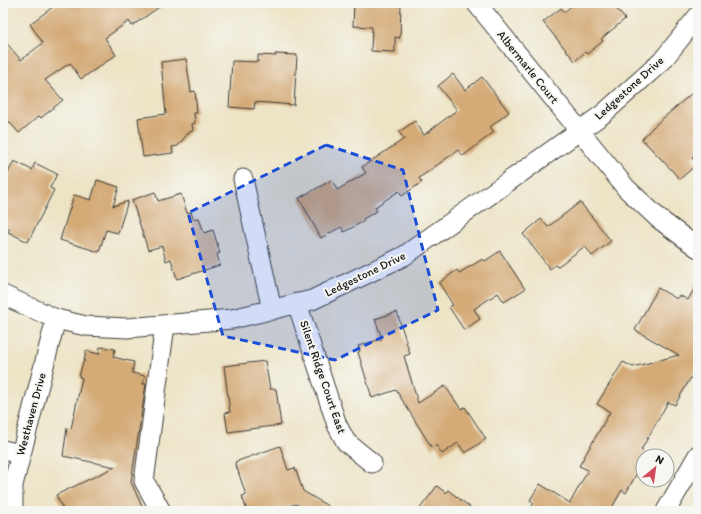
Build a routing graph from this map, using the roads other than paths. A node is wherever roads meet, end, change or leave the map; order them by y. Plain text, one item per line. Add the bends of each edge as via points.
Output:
1 (477, 4) edge
2 (698, 16) edge
3 (579, 130) junction
4 (243, 179) dead end
5 (698, 248) edge
6 (3, 295) edge
7 (297, 304) junction
8 (272, 310) junction
9 (56, 319) junction
10 (165, 325) junction
11 (12, 452) edge
12 (698, 455) edge
13 (372, 462) dead end
14 (13, 511) edge
15 (161, 511) edge
16 (666, 511) edge

1 - 3 street, Albermarle Court
2 - 3 street, Ledgestone Drive via 662,61 603,114
3 - 5 street, Albermarle Court via 626,188 659,219
3 - 7 street, Ledgestone Drive via 404,256 312,300
4 - 8 street
6 - 9 street, Ledgestone Drive
7 - 8 street, Ledgestone Drive
7 - 13 street, Silent Ridge Court East via 340,430 346,442
8 - 10 street, Ledgestone Drive via 232,319
9 - 10 street, Ledgestone Drive via 86,326 127,328
9 - 11 street, Westhaven Drive
10 - 15 street via 144,481
11 - 14 street, Westhaven Drive
12 - 16 street

